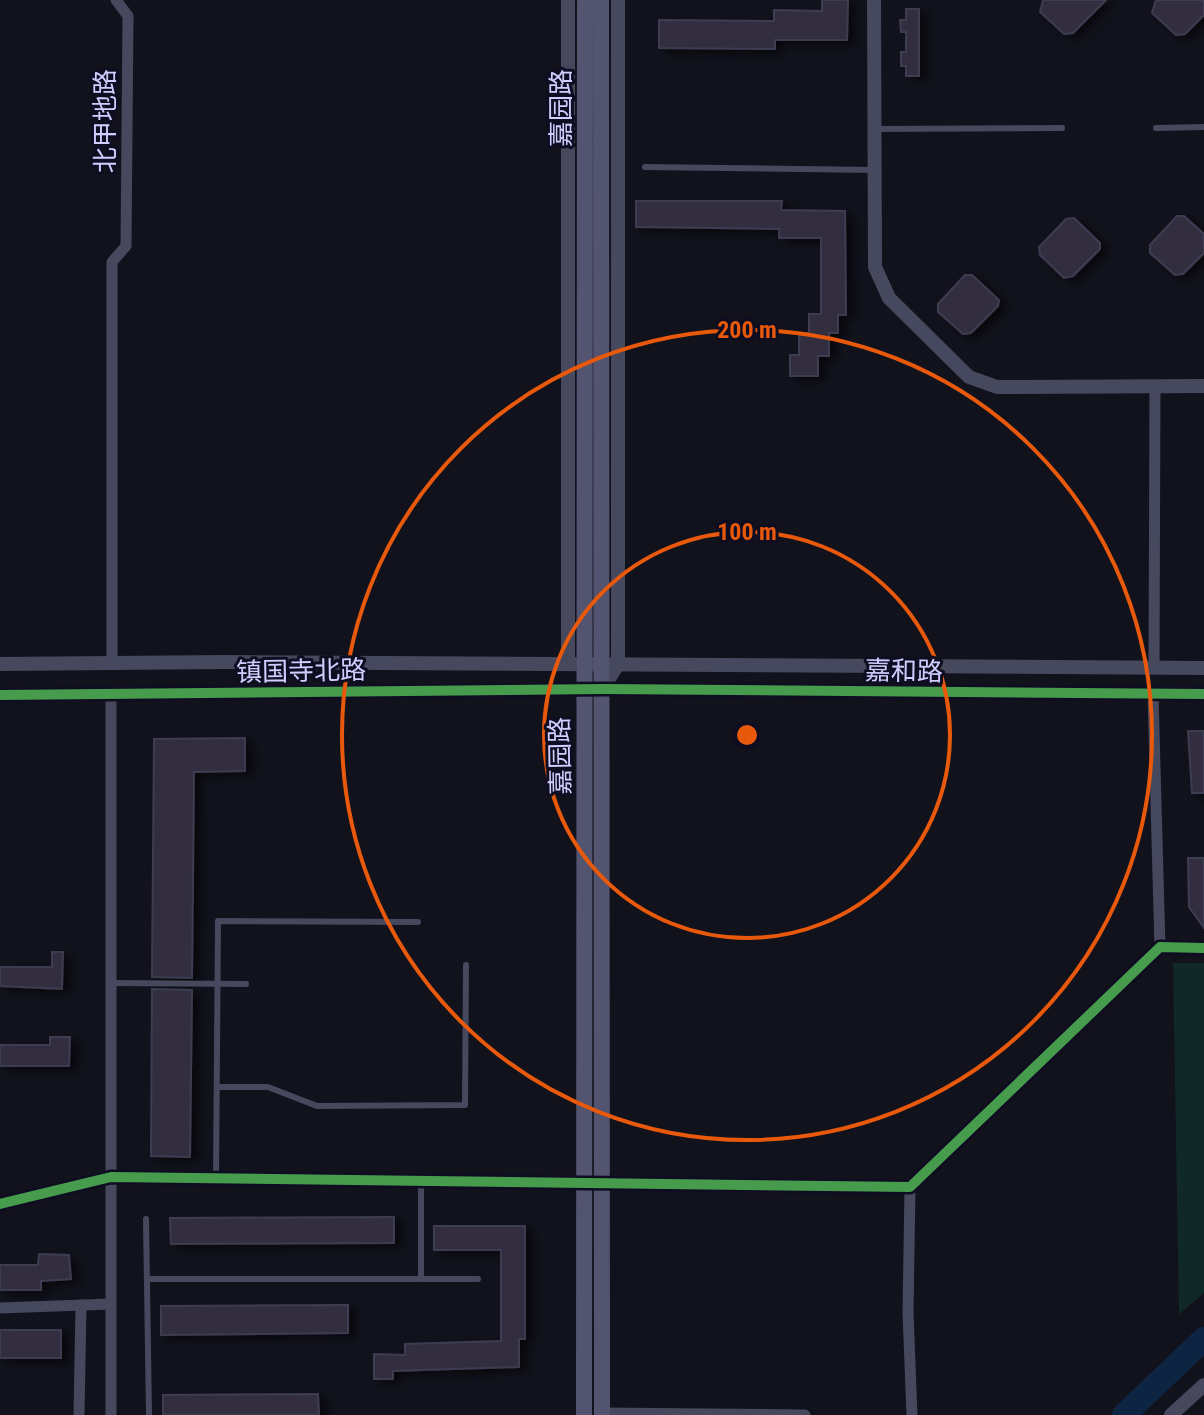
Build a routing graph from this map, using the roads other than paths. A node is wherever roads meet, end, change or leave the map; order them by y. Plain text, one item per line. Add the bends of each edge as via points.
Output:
1 (116, 0) edge
2 (568, 0) edge
3 (585, 0) edge
4 (601, 0) edge
5 (618, 0) edge
6 (874, 0) edge
7 (1204, 127) edge
8 (1062, 128) dead end
9 (1156, 128) dead end
10 (874, 129) junction
11 (645, 167) dead end
12 (875, 170) junction
13 (1155, 386) junction
14 (1204, 386) edge
15 (0, 664) edge
16 (112, 664) junction
17 (576, 664) junction
18 (610, 664) junction
19 (1154, 668) junction
20 (1204, 668) edge
21 (583, 689) junction
22 (603, 689) junction
23 (1204, 694) edge
24 (0, 695) edge
25 (111, 695) junction
26 (1153, 695) junction
27 (418, 922) dead end
28 (1160, 947) junction
29 (1204, 948) edge
30 (466, 965) dead end
31 (111, 983) junction
32 (218, 983) junction
33 (246, 984) dead end
34 (217, 1087) junction
35 (245, 1087) junction
36 (245, 1099) dead end
37 (111, 1177) junction
38 (216, 1179) junction
39 (421, 1181) junction
40 (583, 1182) junction
41 (601, 1182) junction
42 (910, 1187) junction
43 (0, 1204) edge
44 (146, 1219) dead end
45 (147, 1279) junction
46 (421, 1279) junction
47 (478, 1279) dead end
48 (111, 1304) junction
49 (81, 1305) junction
50 (0, 1308) edge
51 (1204, 1385) edge
52 (602, 1414) edge
53 (79, 1415) edge
54 (111, 1415) edge
55 (149, 1415) edge
56 (584, 1415) edge
57 (805, 1415) edge
58 (912, 1415) edge
59 (1171, 1415) edge

1 - 16 street, 北甲地路 via 128,16 126,246 112,262
2 - 17 street
3 - 17 main road, 嘉园路
4 - 18 main road, 嘉园路
5 - 18 street
6 - 10 street
7 - 9 lane
8 - 10 lane
10 - 12 street
11 - 12 lane
12 - 13 street via 875,267 889,298 969,377 997,387
13 - 14 street
13 - 19 street
15 - 16 street, 镇国寺北路
16 - 17 street, 镇国寺北路
17 - 18 street, 镇国寺北路
17 - 21 main road, 嘉园路
18 - 19 street, 嘉和路
18 - 22 main road, 嘉园路
19 - 20 street, 嘉和路
21 - 22 street, 镇国寺北路
21 - 25 street, 镇国寺北路
21 - 40 main road, 嘉园路
22 - 26 street, 嘉和路
22 - 41 main road, 嘉园路
23 - 26 street, 嘉和路
24 - 25 street, 镇国寺北路
25 - 31 street
26 - 28 street
27 - 32 lane via 218,921
28 - 29 street
28 - 42 street
30 - 35 lane via 465,1105 317,1106 268,1087
31 - 32 lane
31 - 37 street
32 - 33 lane
32 - 34 lane
34 - 35 lane
34 - 38 lane
35 - 36 lane
37 - 38 street
37 - 43 street
37 - 48 street
38 - 39 street
39 - 40 street
39 - 46 lane
40 - 41 street
40 - 56 main road, 嘉园路
41 - 42 street
41 - 52 main road, 嘉园路
42 - 58 street
44 - 45 lane
45 - 46 lane
45 - 55 lane
46 - 47 lane
48 - 49 street
48 - 54 street
49 - 50 street
49 - 53 street
51 - 59 street
52 - 57 street

